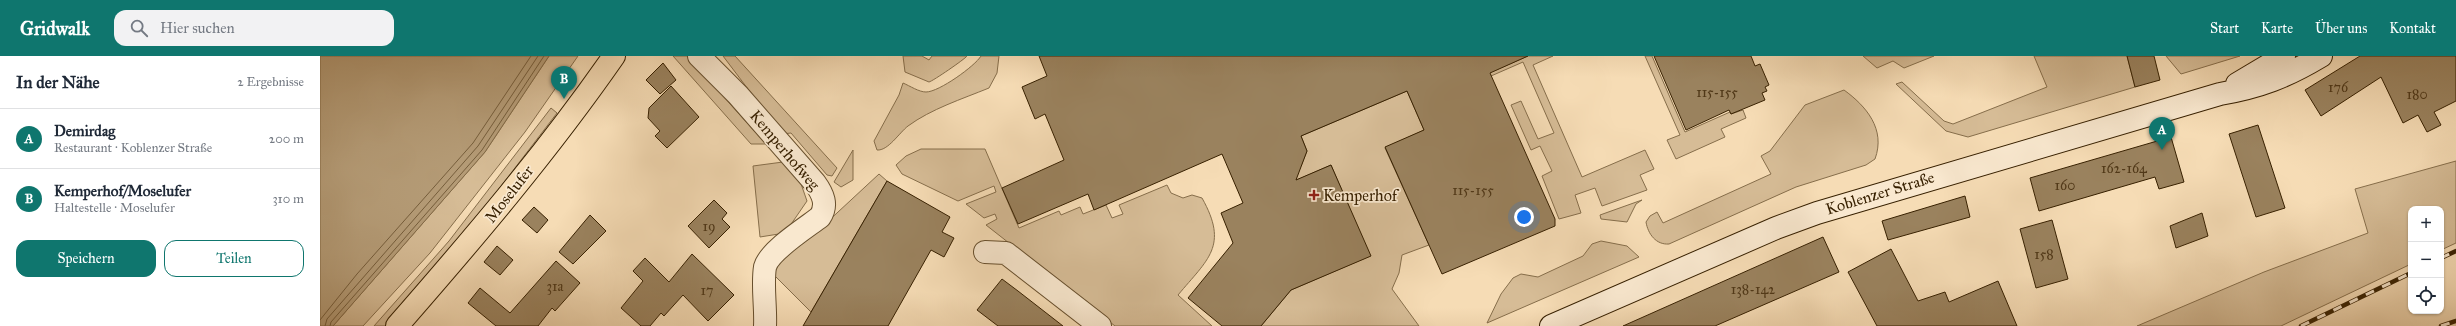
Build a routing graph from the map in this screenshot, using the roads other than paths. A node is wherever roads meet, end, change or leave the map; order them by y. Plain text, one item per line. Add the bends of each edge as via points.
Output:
1 (614, 56) edge
2 (699, 56) edge
3 (715, 56) edge
4 (2284, 56) edge
5 (2321, 56) edge
6 (2220, 94) junction
7 (738, 95) junction
8 (985, 252) dead end
9 (397, 326) edge
10 (765, 326) edge
11 (1100, 326) edge
12 (1552, 326) edge

1 - 9 main road, Moselufer via 477,235
2 - 7 street, Kemperhofweg
3 - 7 street, Kemperhofweg
4 - 6 street, Koblenzer Straße
5 - 6 street, Koblenzer Straße via 2273,82
6 - 12 street, Koblenzer Straße via 1830,208 1776,228
7 - 10 street, Kemperhofweg via 815,184 823,195 825,206 820,217 775,252 767,262
8 - 11 street via 1006,253

